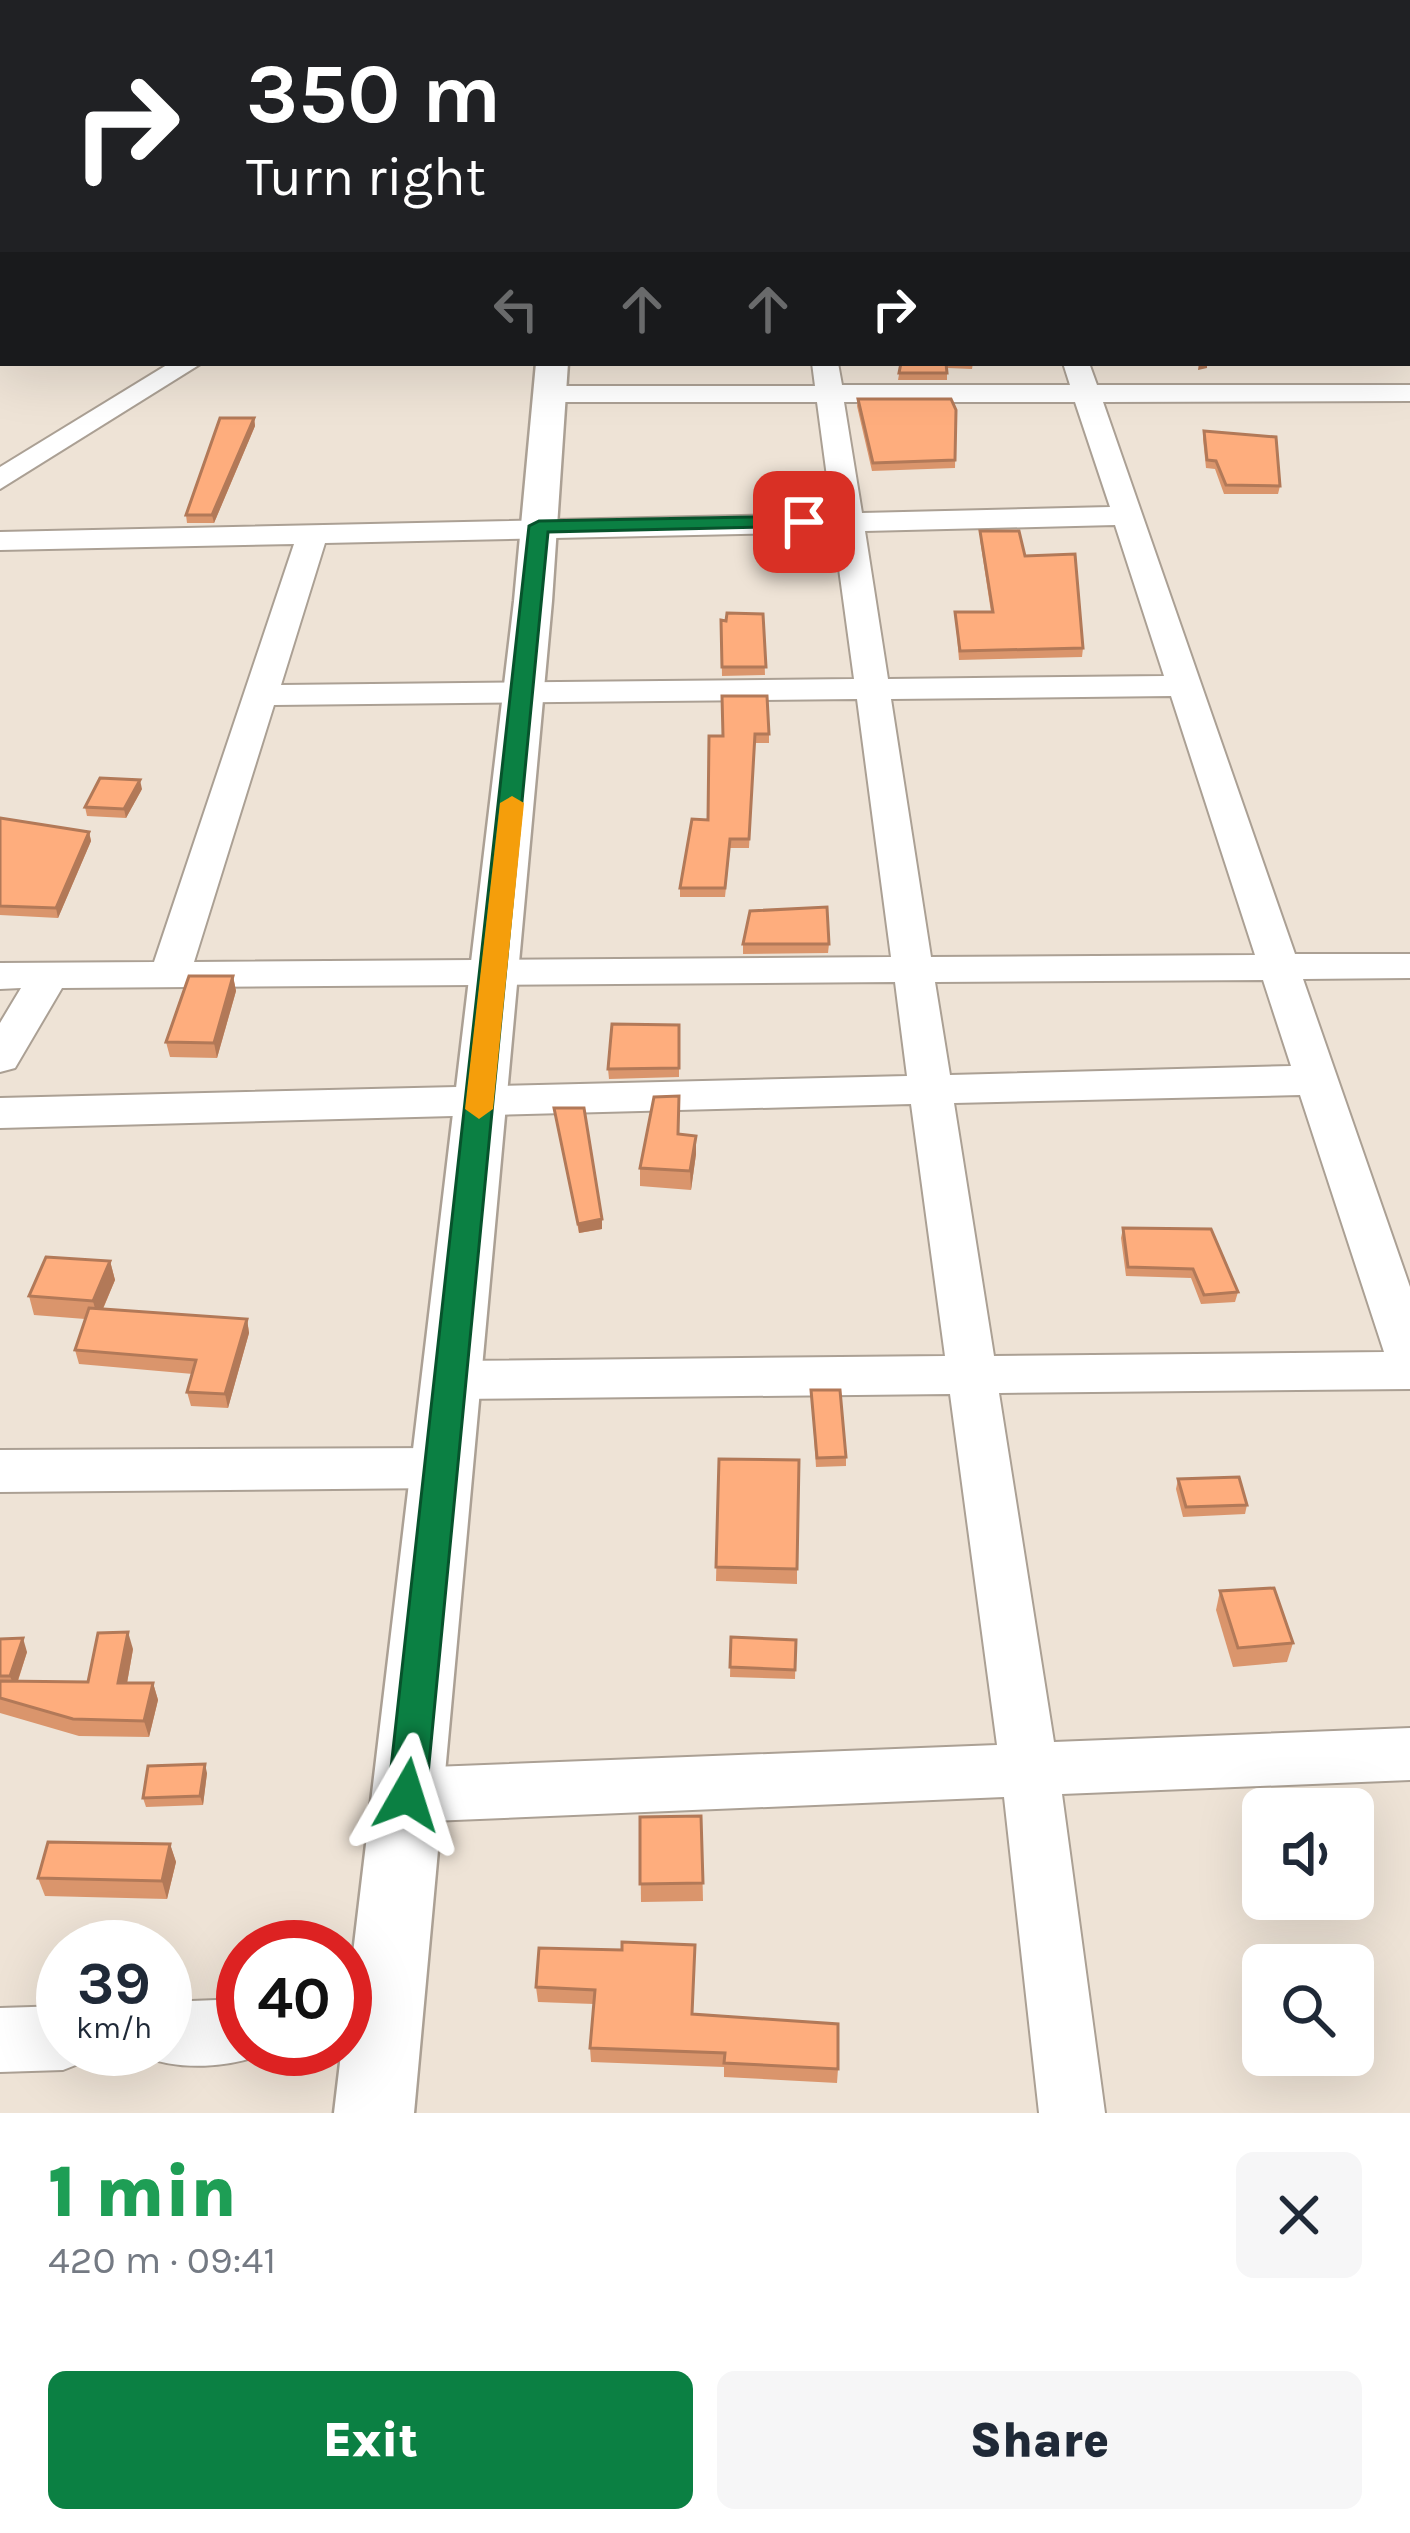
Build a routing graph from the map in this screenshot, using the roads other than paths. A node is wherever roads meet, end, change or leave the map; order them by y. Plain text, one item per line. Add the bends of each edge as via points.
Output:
1 (184, 366) edge
2 (828, 378) edge
3 (1081, 378) edge
4 (551, 379) edge
5 (1410, 393) edge
6 (0, 480) edge
7 (1127, 516) junction
8 (848, 521) junction
9 (539, 526) junction
10 (313, 532) junction
11 (0, 541) edge
12 (1184, 686) junction
13 (873, 689) junction
14 (523, 693) junction
15 (260, 695) junction
16 (1277, 966) junction
17 (1410, 966) edge
18 (913, 968) junction
19 (494, 974) junction
20 (170, 975) junction
21 (0, 976) edge
22 (49, 976) junction
23 (0, 1058) edge
24 (1316, 1081) junction
25 (931, 1090) junction
26 (480, 1101) junction
27 (0, 1113) edge
28 (1410, 1358) edge
29 (1410, 1370) edge
30 (972, 1375) junction
31 (452, 1380) junction
32 (442, 1468) junction
33 (0, 1471) edge
34 (1410, 1754) edge
35 (1029, 1770) junction
36 (407, 1795) junction
37 (372, 1984) edge
38 (36, 2039) edge
39 (0, 2040) edge
40 (370, 2076) edge
41 (374, 2113) edge
42 (1072, 2113) edge

1 - 6 street
2 - 3 street
2 - 4 street
2 - 8 street
3 - 5 street
3 - 7 street
4 - 9 street
7 - 8 street
7 - 12 street
8 - 9 street
8 - 13 street
9 - 10 street
9 - 14 street
10 - 11 street
10 - 15 street
12 - 13 street
12 - 16 street
13 - 14 street
13 - 18 street
14 - 15 street
14 - 19 street
15 - 20 street
16 - 17 street
16 - 18 street
16 - 24 street
18 - 19 street
18 - 25 street
19 - 20 street
19 - 26 street
20 - 22 street
21 - 22 street
22 - 23 street
24 - 25 street
24 - 28 street
25 - 26 street
25 - 30 street
26 - 27 street
26 - 31 street
29 - 30 street
30 - 31 street
30 - 35 street
31 - 32 street
32 - 33 street
32 - 36 street
34 - 35 street
35 - 36 street
35 - 42 street
36 - 37 street
38 - 39 street
40 - 41 street

